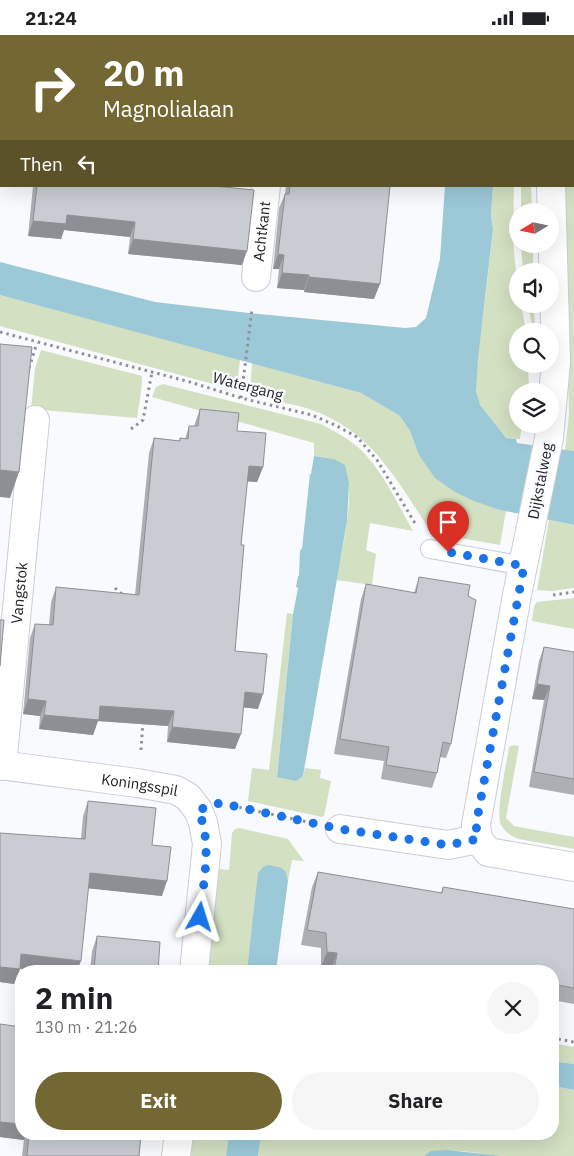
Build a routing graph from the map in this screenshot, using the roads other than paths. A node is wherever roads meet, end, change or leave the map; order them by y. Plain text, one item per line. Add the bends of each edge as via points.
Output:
1 (266, 187) edge
2 (551, 187) edge
3 (254, 290) road end
4 (35, 420) road end
5 (430, 549) road end
6 (524, 566) junction
7 (1, 765) edge
8 (340, 829) road end
9 (478, 839) junction
10 (574, 867) edge
11 (195, 965) edge
12 (177, 1140) edge
13 (176, 1156) edge

1 - 3 street, Achtkant
2 - 6 street, Dijkstalweg via 556,362 549,438
4 - 7 street, Vangstok
5 - 6 lane
6 - 9 street, Dijkstalweg via 476,825
7 - 11 street, Koningsspil via 176,789 188,797 203,822 207,843
8 - 9 street via 448,845
9 - 10 street via 488,852
12 - 13 street

